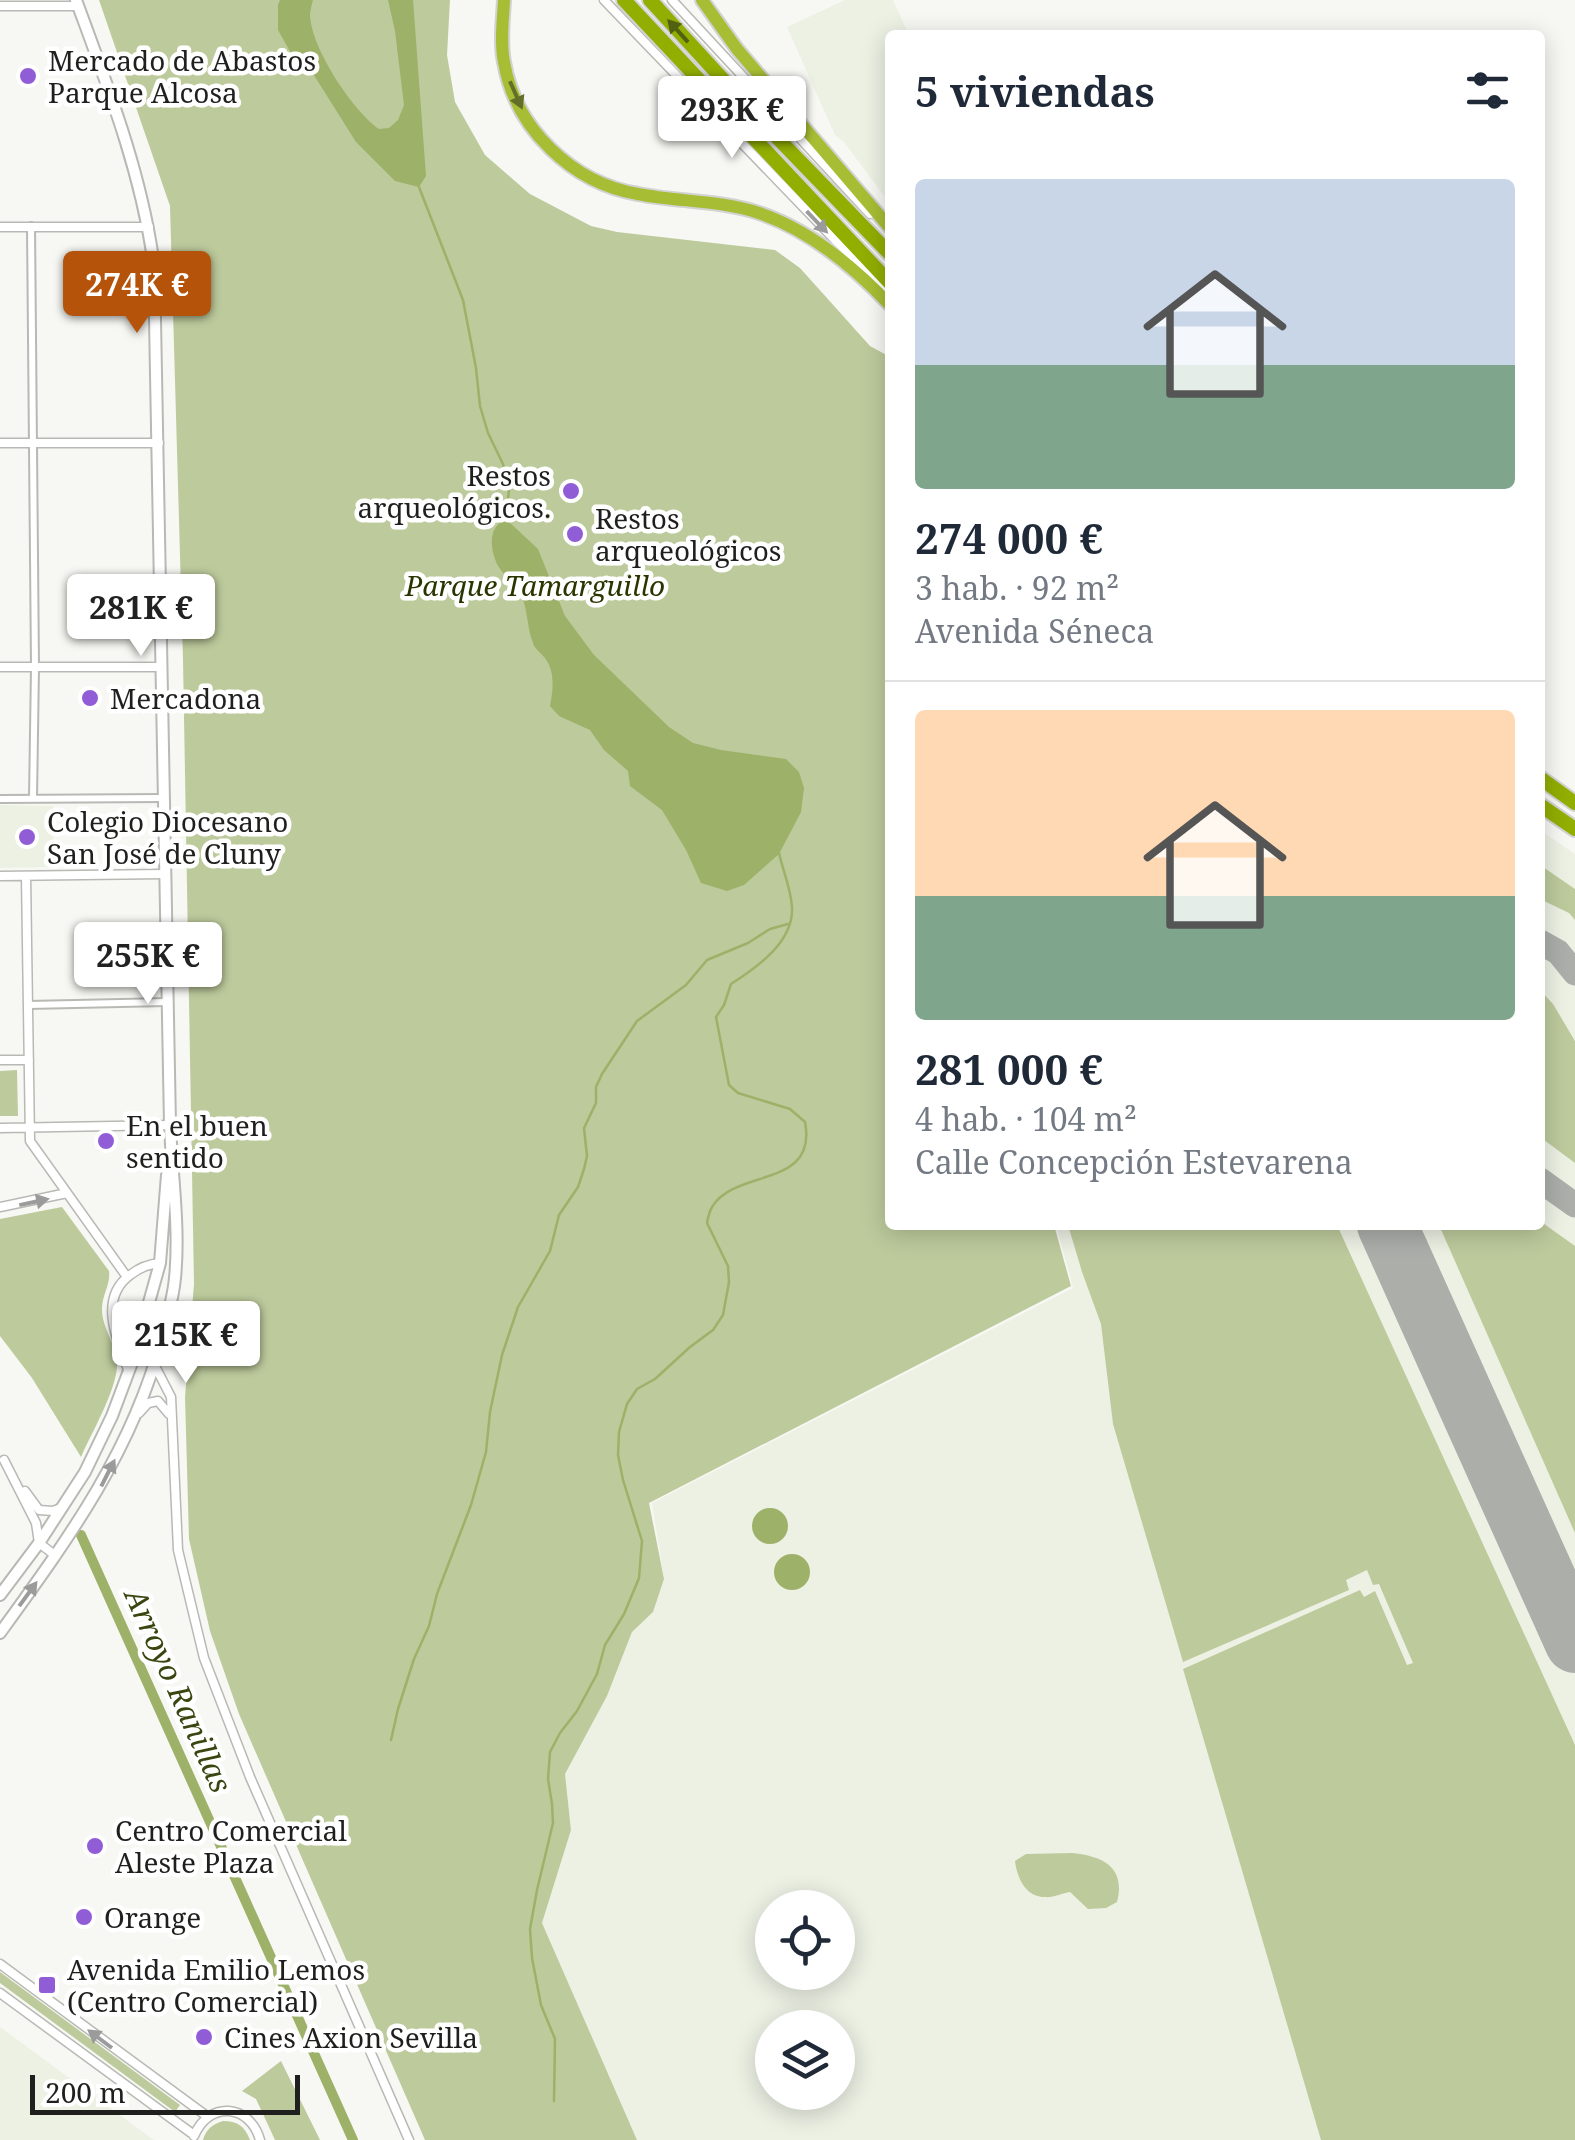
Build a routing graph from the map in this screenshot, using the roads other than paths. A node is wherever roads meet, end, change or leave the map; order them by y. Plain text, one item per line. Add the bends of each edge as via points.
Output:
1 (504, 0) edge
2 (604, 0) edge
3 (624, 0) edge
4 (650, 0) edge
5 (672, 0) edge
6 (702, 0) edge
7 (77, 3) edge
8 (0, 6) edge
9 (31, 226) junction
10 (885, 226) edge
11 (0, 227) edge
12 (149, 227) junction
13 (885, 227) edge
14 (885, 249) edge
15 (885, 278) edge
16 (885, 287) edge
17 (885, 300) edge
18 (32, 442) junction
19 (0, 443) edge
20 (158, 443) junction
21 (0, 667) edge
22 (34, 667) junction
23 (162, 667) junction
24 (1545, 782) edge
25 (164, 798) junction
26 (0, 799) edge
27 (32, 799) junction
28 (1575, 803) edge
29 (1545, 808) edge
30 (1575, 829) edge
31 (165, 874) junction
32 (0, 876) edge
33 (26, 876) junction
34 (168, 1002) junction
35 (28, 1004) junction
36 (0, 1060) edge
37 (29, 1060) junction
38 (170, 1125) junction
39 (0, 1128) edge
40 (30, 1128) junction
41 (170, 1140) junction
42 (67, 1193) junction
43 (0, 1207) edge
44 (160, 1263) junction
45 (127, 1277) junction
46 (155, 1366) junction
47 (129, 1372) junction
48 (135, 1418) junction
49 (172, 1418) junction
50 (2, 1457) edge
51 (64, 1506) junction
52 (39, 1543) junction
53 (56, 1556) junction
54 (0, 1595) edge
55 (0, 1632) edge
56 (0, 1964) edge
57 (0, 1993) edge
58 (208, 2116) junction
59 (194, 2138) edge
60 (260, 2140) edge
61 (409, 2140) edge

1 -> 17 highway via 504,62 514,94 558,157 592,180 633,194 722,204 792,225
2 -> 16 street
3 - 15 highway
14 -> 4 highway
5 - 13 street
6 - 10 highway
7 - 8 street
7 - 12 street
9 - 11 street
9 - 12 street
9 - 18 street
12 - 20 street
18 - 19 street
18 - 20 street
18 - 22 street
20 - 23 street
21 - 22 street
22 - 23 street
22 - 27 street
23 - 25 street
24 - 28 highway
25 - 27 street
25 - 31 street
26 - 27 street
29 - 30 highway
31 - 33 street
31 - 34 street
32 - 33 street
33 - 35 street
34 - 35 street
34 - 38 street
35 - 37 street
36 - 37 street
37 - 40 street
38 - 40 street
38 - 41 street
39 - 40 street
40 - 42 street via 30,1141
41 - 44 street
41 - 46 street via 177,1252
43 -> 42 street
42 - 45 street
44 - 45 street
44 - 47 street
45 - 47 street via 111,1308
46 - 48 street
46 - 49 street via 171,1397
47 - 51 street via 88,1468
48 - 49 street via 158,1401
53 -> 48 street
49 - 61 street via 178,1550 204,1658
50 - 51 street via 39,1510
50 - 52 street via 36,1522
51 - 52 street
52 - 53 street
52 - 54 street
55 -> 53 street
58 -> 56 street
57 - 59 street
58 - 59 street
58 - 60 street via 241,2114

